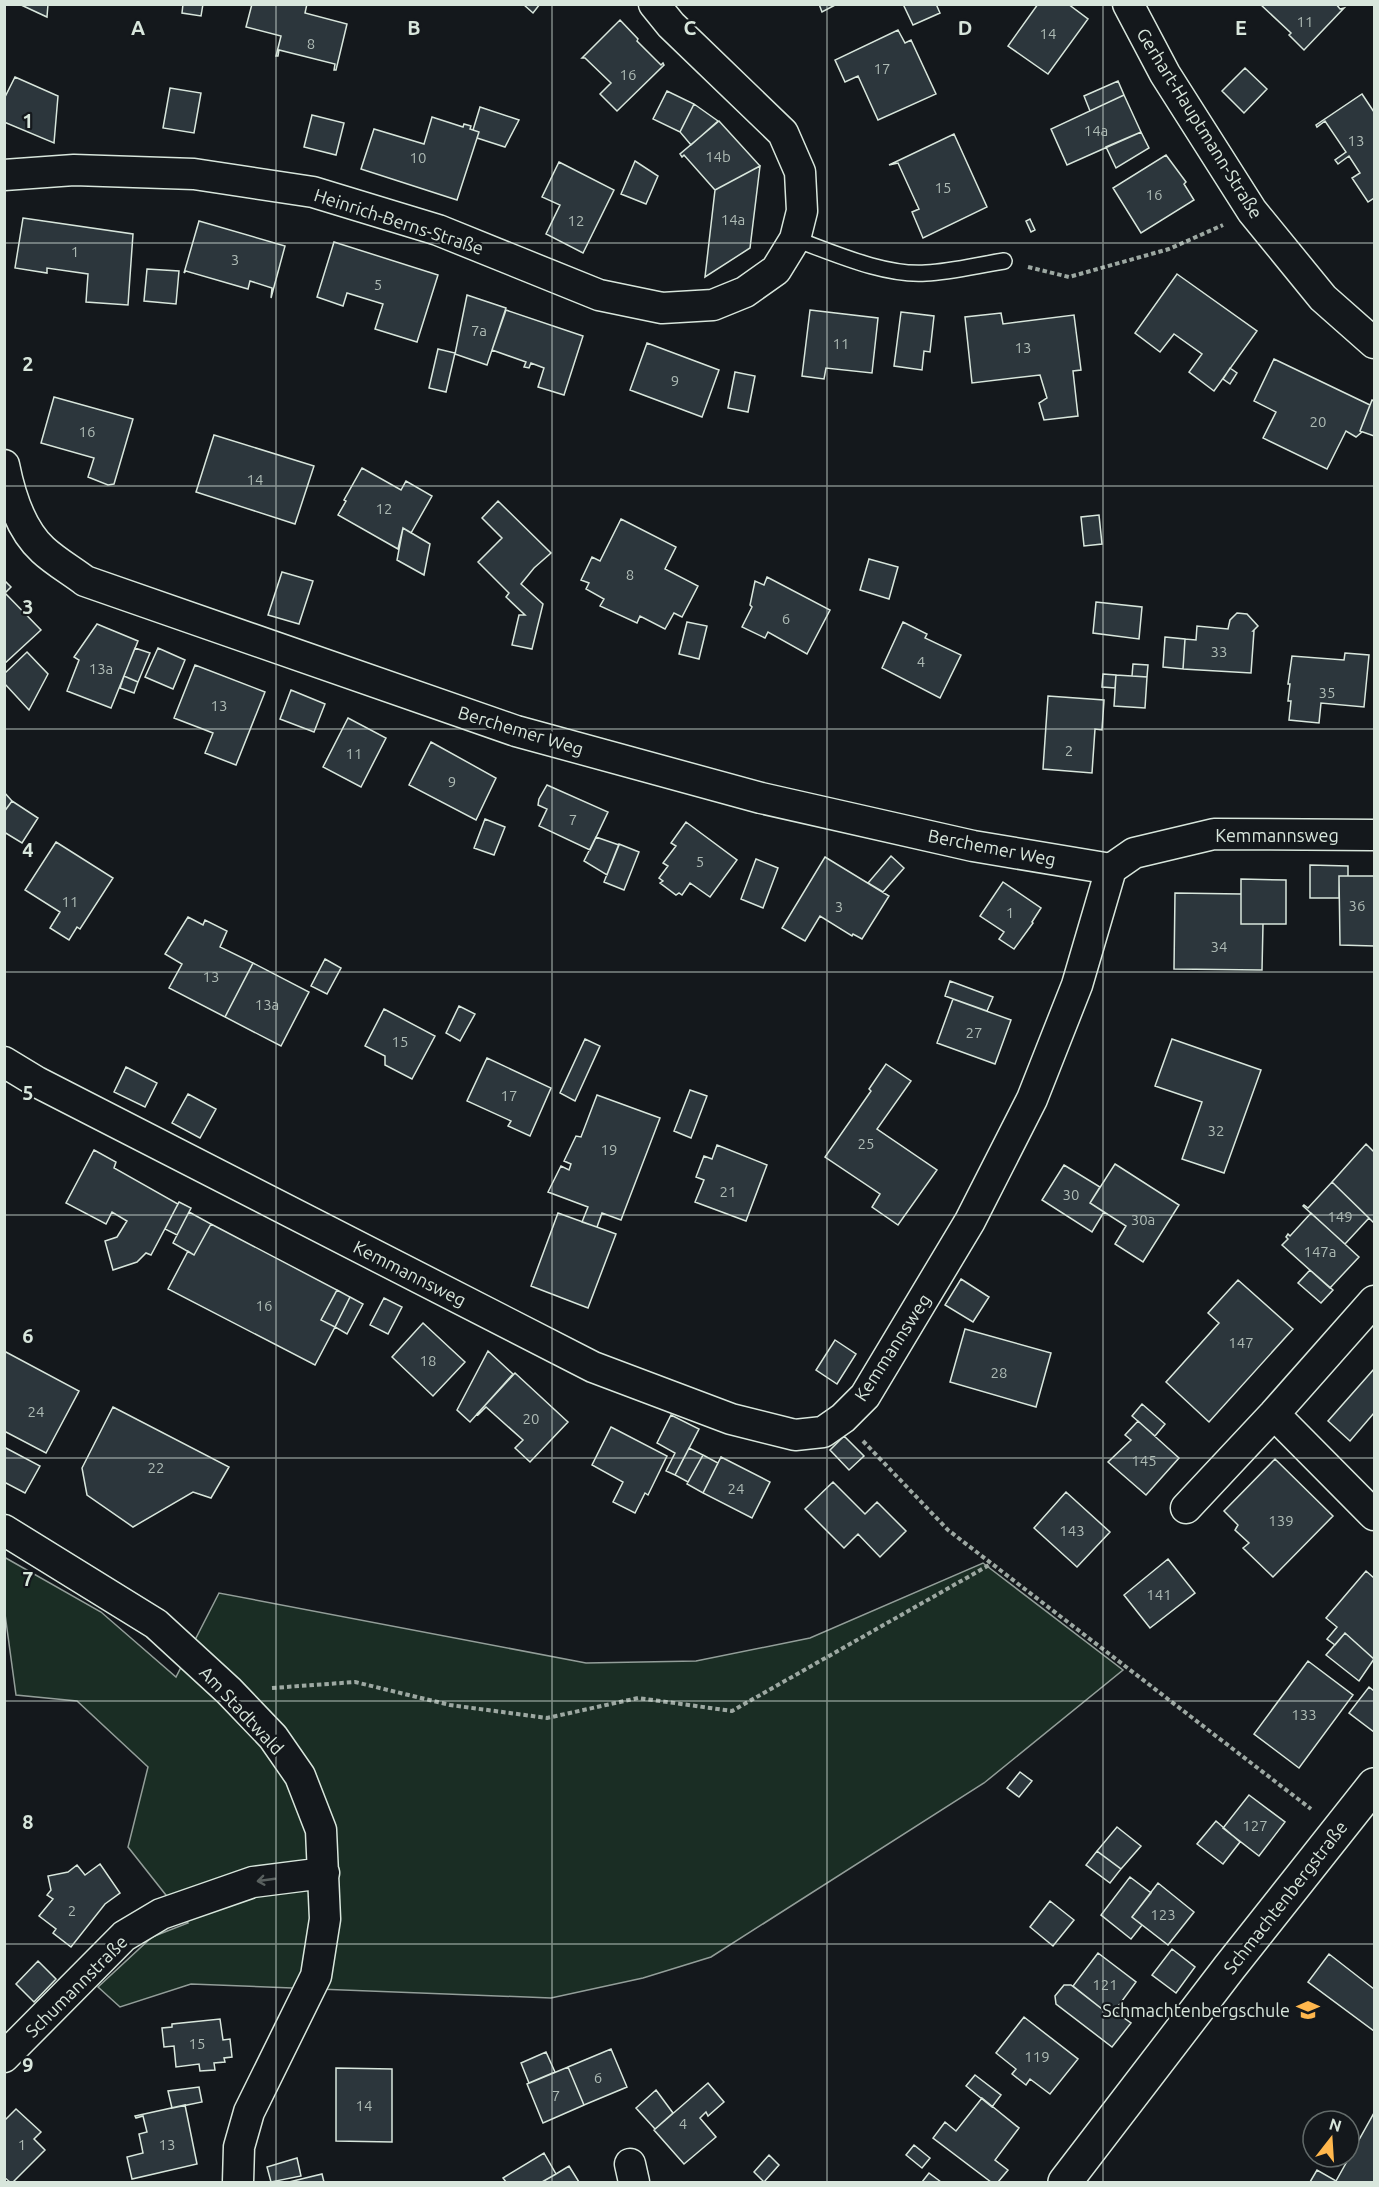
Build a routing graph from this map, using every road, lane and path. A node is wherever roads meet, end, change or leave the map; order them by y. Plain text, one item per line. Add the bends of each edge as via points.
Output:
1 (654, 4) edge
2 (1128, 4) edge
3 (4, 175) edge
4 (1252, 211) junction
5 (795, 239) junction
6 (1004, 261) joint
7 (1374, 343) edge
8 (4, 465) edge
9 (1374, 835) edge
10 (1111, 869) junction
11 (4, 1062) edge
12 (1374, 1301) edge
13 (1274, 1414) junction
14 (843, 1418) junction
15 (1186, 1508) dead end
16 (1374, 1515) edge
17 (4, 1530) edge
18 (991, 1564) junction
19 (229, 1691) junction
20 (1374, 1785) edge
21 (1338, 1829) junction
22 (324, 1872) junction
23 (4, 2057) edge
24 (238, 2182) edge
25 (1065, 2182) edge

1 - 5 street, Heinrich-Berns-Straße via 783,133 800,172 802,211
2 - 4 street, Gerhart-Hauptmann-Straße via 1165,74
3 - 5 street, Heinrich-Berns-Straße via 74,170 194,174 313,192 438,230 599,295 662,308 713,305 745,292 776,270
4 - 6 path via 1169,249 1069,277
4 - 7 street, Gerhart-Hauptmann-Straße via 1323,298
5 - 6 lane via 905,272 925,273
8 - 10 street, Berchemer Weg via 24,526 42,549 85,581 516,731 761,798 973,846
9 - 10 street, Kemmannsweg via 1215,834 1134,853
10 - 14 street, Kemmannsweg via 1077,985 1032,1099 970,1221 865,1396
11 - 14 street, Kemmannsweg via 593,1367 731,1419 795,1435 823,1432
12 - 13 street
13 - 15 street
13 - 16 street
14 - 18 path via 948,1530
17 - 19 street, Am Stadtwald via 156,1624
18 - 19 path via 732,1711 638,1698 547,1718 450,1705 355,1683
18 - 21 path
19 - 22 street, Am Stadtwald via 273,1737 300,1776 321,1830
20 - 21 street, Schmachtenbergstraße
21 - 25 street, Schmachtenbergstraße
22 -> 23 street, Schumannstraße via 253,1882 160,1914 124,1936
22 - 24 street, Am Stadtwald via 325,1919 316,1976 249,2112 239,2147

